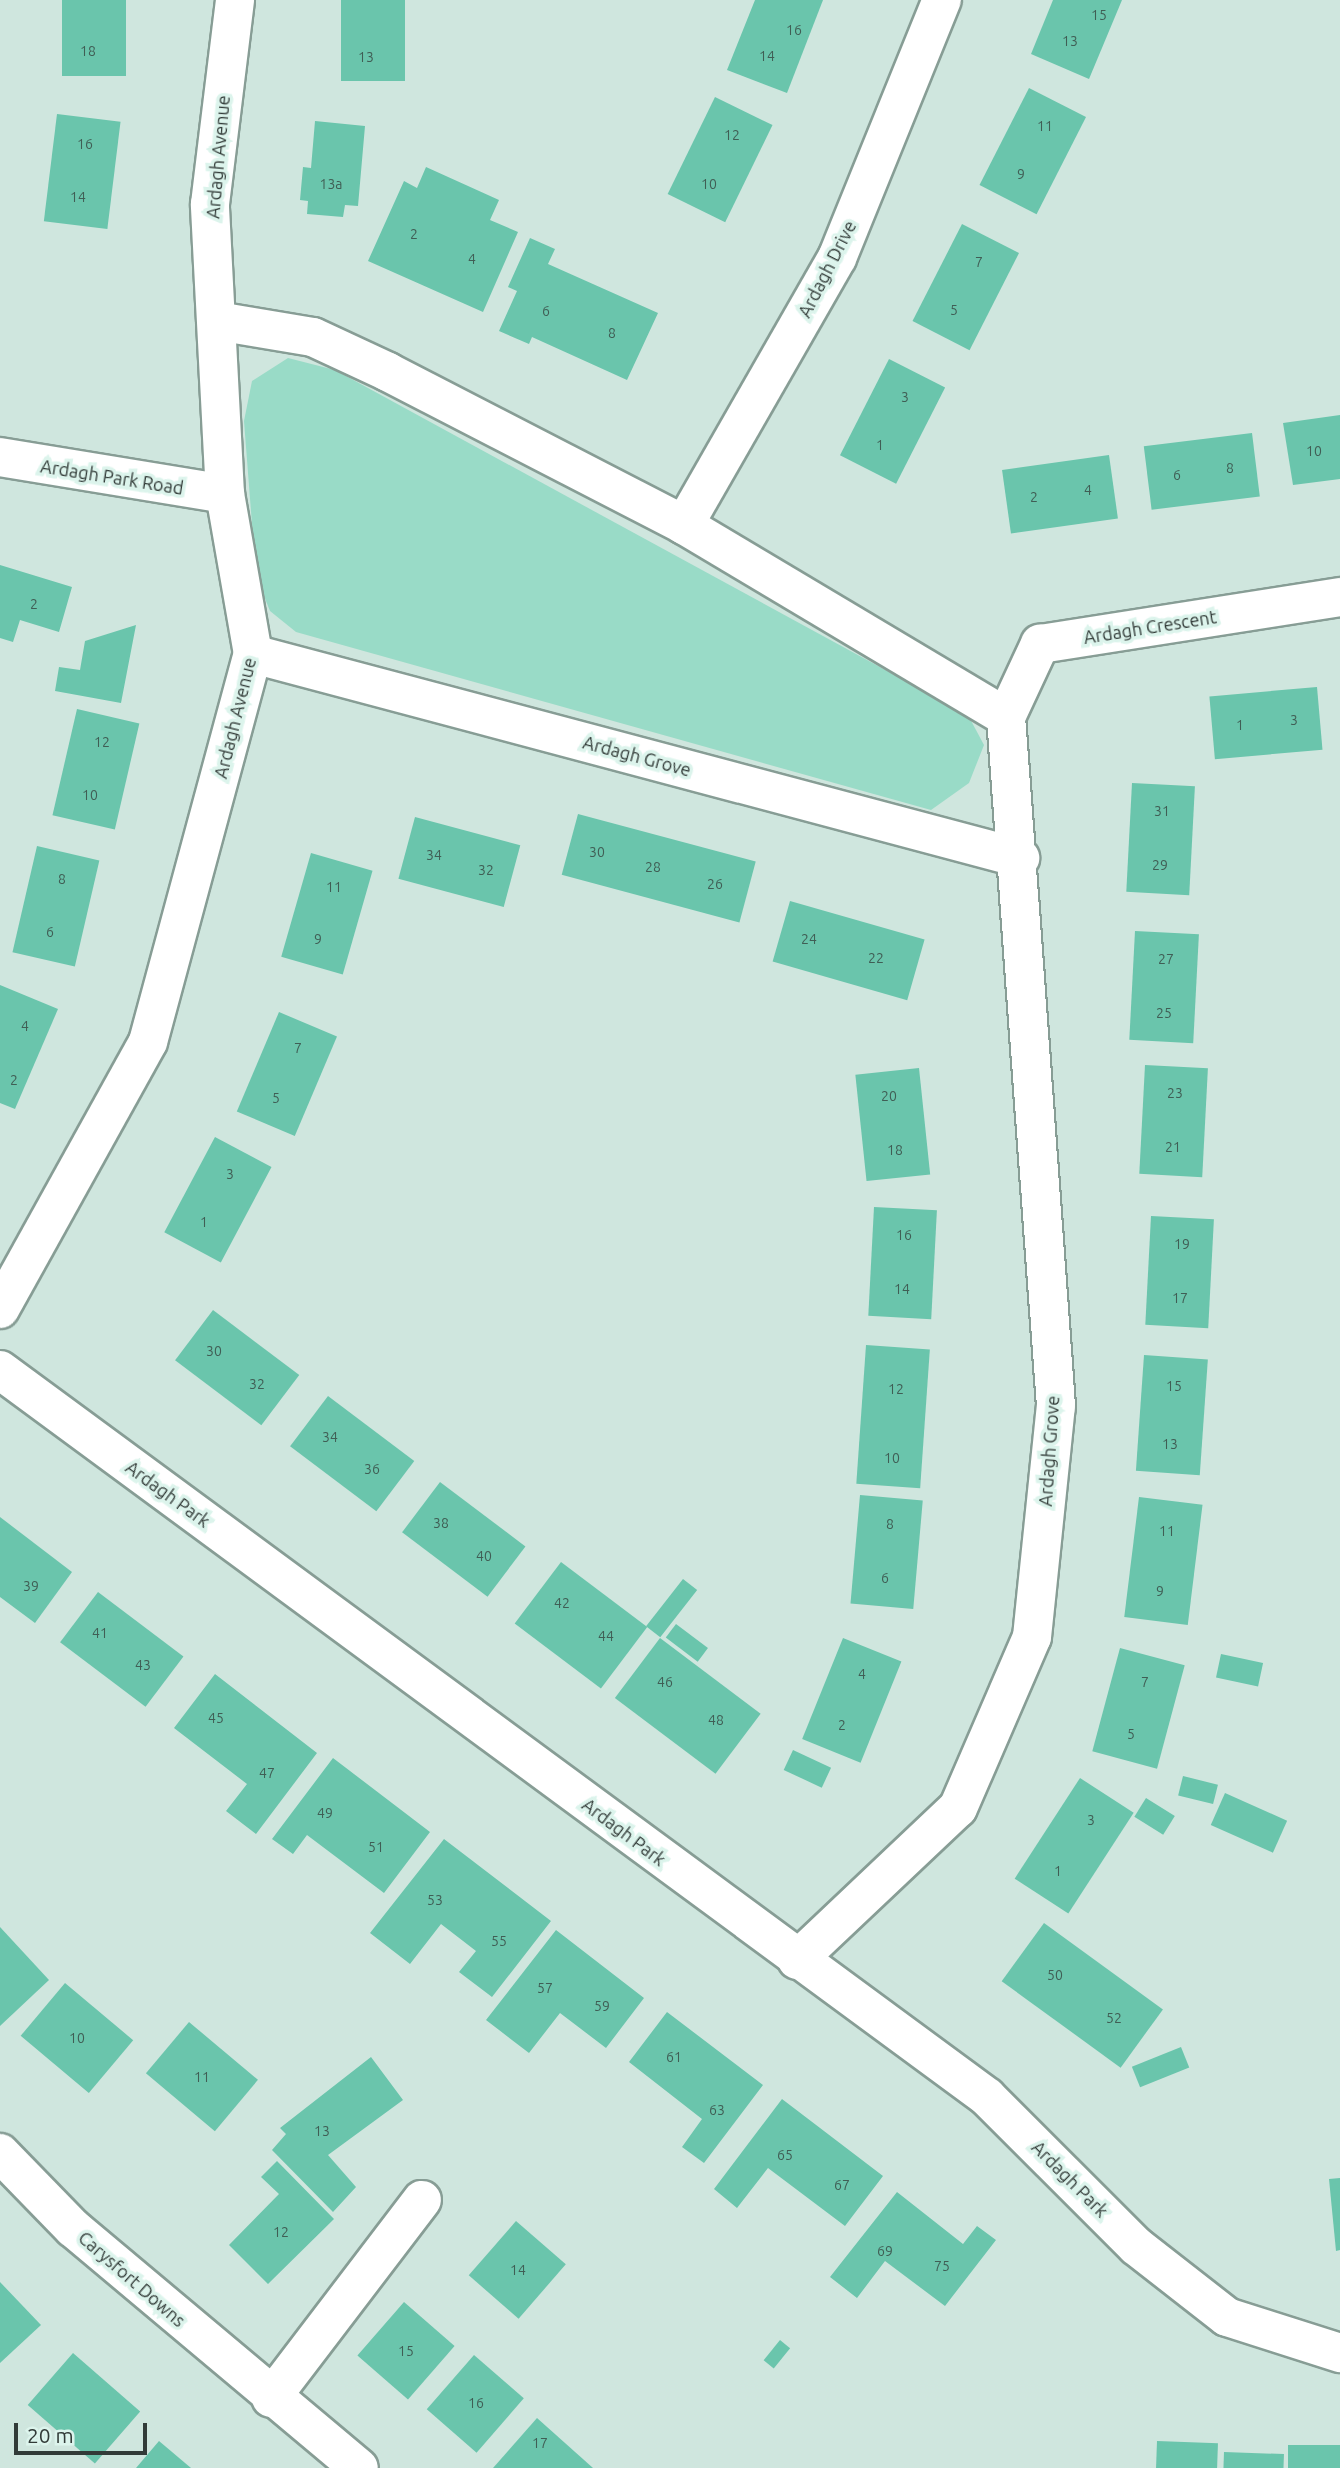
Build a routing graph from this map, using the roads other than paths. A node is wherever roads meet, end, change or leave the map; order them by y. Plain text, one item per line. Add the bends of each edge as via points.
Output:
1 (235, 0) edge
2 (942, 0) edge
3 (217, 321) junction
4 (0, 457) edge
5 (225, 494) junction
6 (684, 525) junction
7 (1340, 597) edge
8 (253, 654) junction
9 (1006, 717) junction
10 (1020, 858) junction
11 (0, 1309) edge
12 (0, 1370) edge
13 (797, 1961) junction
14 (0, 2153) edge
15 (422, 2200) dead end
16 (1340, 2353) edge
17 (271, 2398) junction
18 (359, 2468) edge

1 - 3 street, Ardagh Avenue via 210,204
2 - 6 street, Ardagh Drive via 837,258
3 - 5 street, Ardagh Avenue
3 - 6 street via 313,337
4 - 5 street, Ardagh Park Road
5 - 8 street, Ardagh Avenue
6 - 9 street
7 - 9 street, Ardagh Crescent via 1040,644
8 - 10 street, Ardagh Grove
8 - 11 street, Ardagh Avenue via 148,1042
9 - 10 street, Ardagh Grove
10 - 13 street, Ardagh Grove via 1056,1406 1032,1637 958,1808
12 - 13 street, Ardagh Park
13 - 16 street, Ardagh Park via 987,2097 1136,2246 1227,2317
14 - 17 street, Carysfort Downs via 73,2228
15 - 17 street
17 - 18 street, Carysfort Downs

